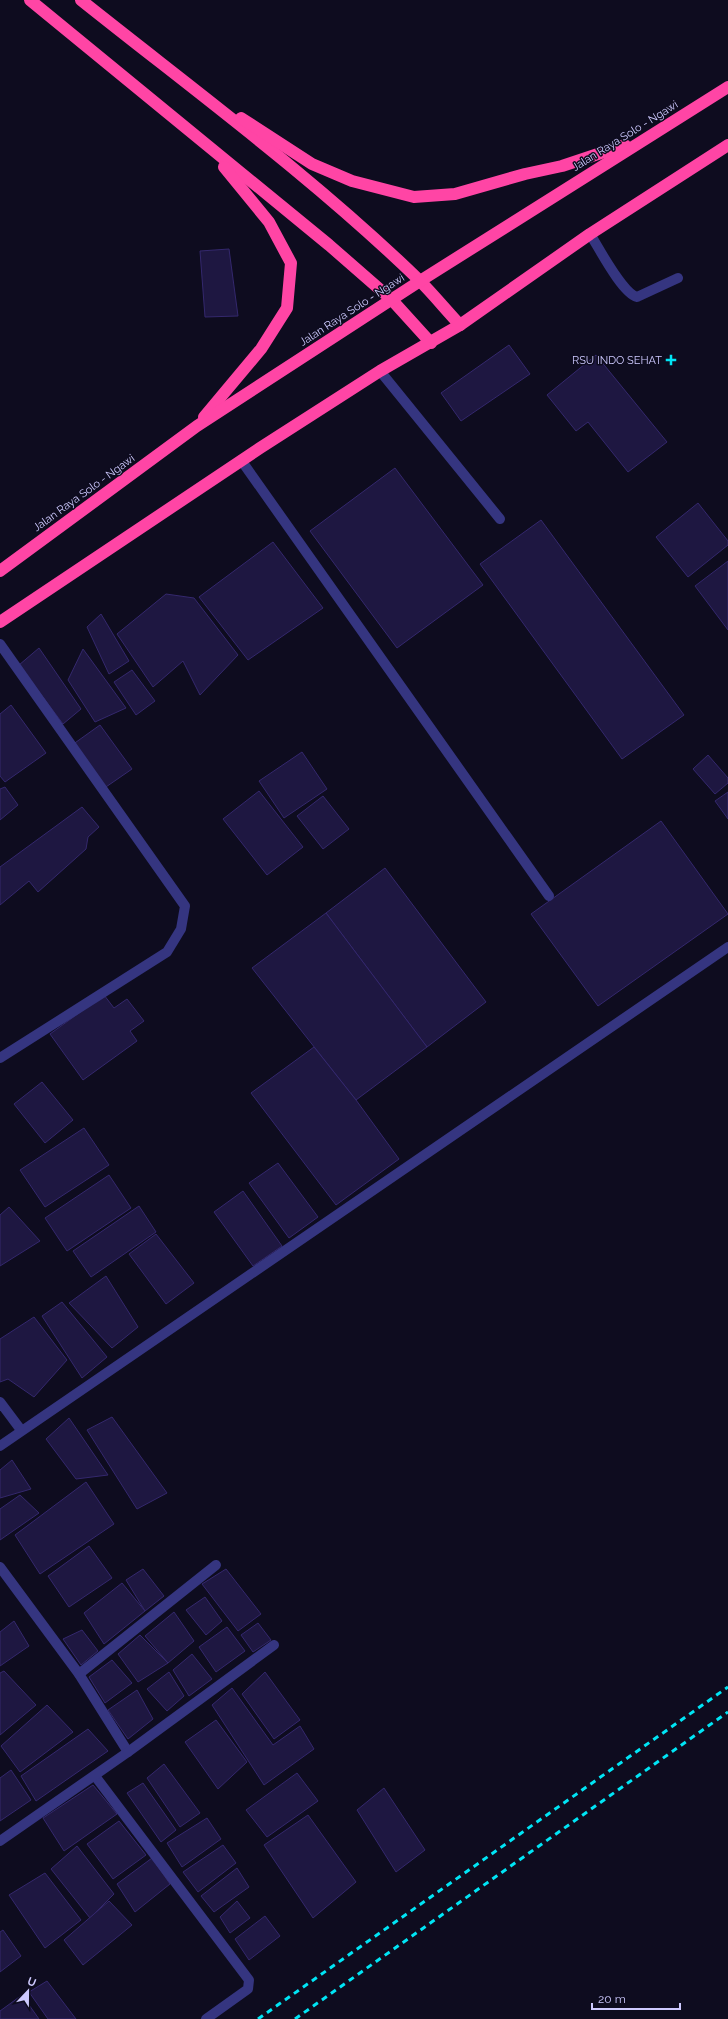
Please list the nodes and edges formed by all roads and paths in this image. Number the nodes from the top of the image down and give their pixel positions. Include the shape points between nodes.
1 (30, 0) edge
2 (81, 0) edge
3 (728, 87) edge
4 (193, 88) junction
5 (643, 139) junction
6 (728, 145) edge
7 (207, 147) junction
8 (590, 234) junction
9 (678, 278) dead end
10 (420, 281) junction
11 (392, 300) junction
12 (460, 325) junction
13 (430, 343) junction
14 (380, 371) junction
15 (197, 426) junction
16 (241, 460) junction
17 (500, 519) dead end
18 (0, 571) edge
19 (0, 622) edge
20 (0, 644) edge
21 (549, 896) dead end
22 (728, 947) edge
23 (0, 1058) edge
24 (0, 1402) edge
25 (21, 1430) junction
26 (0, 1446) edge
27 (216, 1565) dead end
28 (0, 1567) edge
29 (274, 1645) dead end
30 (80, 1674) junction
31 (128, 1752) junction
32 (95, 1776) junction
33 (0, 1841) edge
34 (206, 2019) edge

1 - 7 highway
2 - 4 highway
3 - 5 highway, Jalan Raya Solo - Ngawi
4 - 5 highway via 312,164 352,181 414,196 455,194 562,166
4 - 10 highway via 354,219
5 - 10 highway, Jalan Raya Solo - Ngawi
6 - 8 highway
7 - 11 highway
7 - 15 highway via 269,222 291,263 287,308 261,348
8 - 9 street via 619,280 633,296 637,297
8 - 12 highway
10 - 11 highway, Jalan Raya Solo - Ngawi
10 - 12 highway
11 - 13 highway
11 - 15 highway, Jalan Raya Solo - Ngawi
12 - 13 highway
13 - 14 highway
14 - 16 highway
14 - 17 street
15 - 18 highway, Jalan Raya Solo - Ngawi
16 - 19 highway
16 - 21 street
20 - 23 street via 185,906 181,929 166,952
22 - 25 street
24 - 25 street
25 - 26 street
27 - 30 street
28 - 30 street
29 - 31 street
30 - 31 street
31 - 32 street
32 - 33 street
32 - 34 street via 249,1980 248,1989

